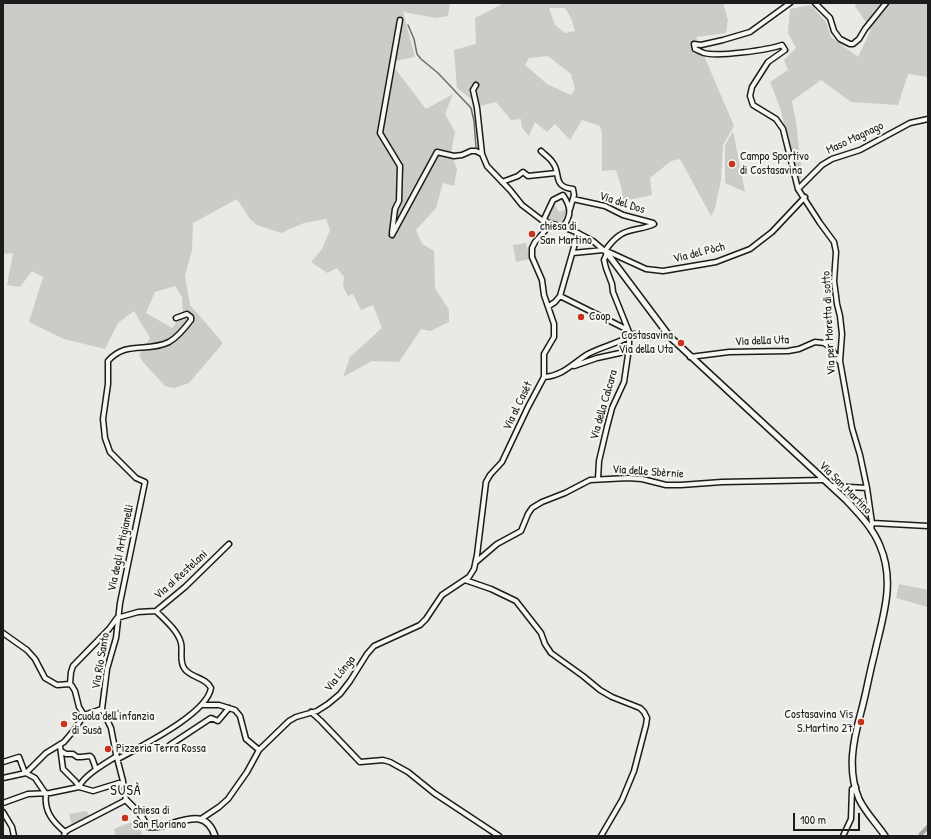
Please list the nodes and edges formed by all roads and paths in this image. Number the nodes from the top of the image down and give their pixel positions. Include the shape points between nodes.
1 (790, 3) edge
2 (815, 3) edge
3 (886, 3) edge
4 (400, 20) dead end
5 (476, 85) dead end
6 (928, 119) edge
7 (541, 151) dead end
8 (482, 154) junction
9 (556, 173) junction
10 (502, 182) junction
11 (798, 189) junction
12 (805, 198) junction
13 (573, 199) junction
14 (570, 209) junction
15 (543, 221) junction
16 (551, 224) junction
17 (563, 227) junction
18 (578, 233) junction
19 (605, 252) junction
20 (573, 254) junction
21 (560, 296) junction
22 (549, 306) junction
23 (176, 318) dead end
24 (629, 334) junction
25 (670, 338) junction
26 (841, 343) junction
27 (629, 348) junction
28 (831, 348) junction
29 (690, 357) junction
30 (840, 361) junction
31 (570, 368) junction
32 (544, 377) junction
33 (598, 479) junction
34 (825, 480) junction
35 (832, 486) junction
36 (867, 488) junction
37 (872, 523) junction
38 (928, 526) edge
39 (871, 530) junction
40 (229, 544) dead end
41 (476, 562) junction
42 (465, 580) junction
43 (156, 611) junction
44 (118, 618) junction
45 (3, 633) edge
46 (70, 684) junction
47 (202, 705) junction
48 (230, 708) junction
49 (102, 709) junction
50 (311, 712) junction
51 (84, 715) junction
52 (60, 746) junction
53 (170, 746) dead end
54 (259, 750) junction
55 (61, 751) junction
56 (118, 758) junction
57 (3, 762) edge
58 (96, 770) junction
59 (26, 773) junction
60 (3, 778) edge
61 (123, 784) junction
62 (79, 787) junction
63 (856, 787) junction
64 (46, 794) junction
65 (126, 800) junction
66 (3, 803) edge
67 (3, 812) edge
68 (201, 819) junction
69 (64, 834) edge
70 (14, 836) edge
71 (215, 836) edge
72 (499, 836) edge
73 (601, 836) edge
74 (843, 836) edge
75 (885, 836) edge

1 - 11 street, Via per Moretta di sotto via 750,32 701,45 694,44 695,49 704,53 719,54 782,45 785,50 768,62 752,87 750,96 753,105 776,119 783,129
2 - 3 street via 830,18 840,39 850,44 859,39
4 - 8 street via 380,133 400,166 399,201 395,209 392,235 437,152 454,156 471,150
5 - 8 street via 473,90
6 - 11 street, Maso Magnago via 910,123 860,150 832,159 822,165
7 - 9 street via 554,164
8 - 10 street, Via San Martino via 487,166
9 - 10 street via 528,176 523,172
9 - 13 street via 562,186 572,189
10 - 15 street, Via San Martino via 522,205
11 - 12 street, Via per Moretta di sotto
12 - 19 street, Via del Pòch via 772,232 750,249 716,262 664,271 646,269 611,252
12 - 26 street, Via per Moretta di sotto via 834,242 834,281 840,316
13 - 14 street
13 - 19 street, Via del Dos via 605,206 623,215 654,224 620,234
14 - 15 street via 563,195 553,200
14 - 17 street via 568,221
15 - 16 street, Via San Martino
16 - 17 street, Via San Martino
16 - 22 street, Via al Casét via 532,248 532,257
17 - 18 street, Via San Martino
18 - 19 street, Via San Martino via 593,241
18 - 20 street
19 - 20 street
19 - 24 street, Via della Calcara via 604,260 613,292
19 - 25 street, Via San Martino
20 - 21 street
21 - 22 street
21 - 24 street via 624,328
22 - 32 street, Via al Casét via 554,324 554,338 544,354
23 - 44 street, Via degli Artigianelli via 187,314 191,320 170,341 153,347 122,350 108,361 103,419 105,438 110,452 136,478 145,482
24 - 25 street
24 - 27 street, Via della Calcara
24 - 31 street via 588,354
25 - 29 street, Via San Martino
26 - 28 street
26 - 30 street, Via per Moretta di sotto
27 - 31 street
27 - 33 street, Via della Calcara via 624,382 612,408 607,427
28 - 29 street, Via della Uta via 824,343 815,342 788,351 729,352
28 - 30 street
29 - 34 street, Via San Martino
30 - 36 street, Via per Moretta di sotto via 852,428
31 - 32 street
32 - 41 street, Via al Casét via 502,462 486,482
33 - 34 street, Via delle Sbèrnie via 642,479 666,485
33 - 41 street, Via delle Sbèrnie via 590,480 532,508 522,531 497,544
34 - 35 street, Via San Martino
35 - 36 street
35 - 39 street, Via San Martino
36 - 37 street, Via per Moretta di sotto
37 - 38 street
37 - 39 street, Via per Moretta di sotto
39 - 63 street, Via San Martino via 885,558 887,605 853,745
40 - 43 street, Via ai Restelani
41 - 42 street, Via Lónga via 472,574
42 - 50 street, Via Lónga via 442,595 420,625 374,646 340,694 317,711
42 - 73 street via 516,601 541,633 551,654 600,690 644,712 646,725 634,771
43 - 44 street, Via ai Restelani via 138,612
43 - 47 street via 178,637 183,667 210,685 210,692
44 - 46 street via 73,666
44 - 49 street, Via Rio Santo via 116,638 107,669
45 - 46 street via 27,650 45,678 57,685
46 - 51 street via 75,690
47 - 48 street
47 - 56 street via 184,720
48 - 53 street via 218,721 211,718
48 - 54 street via 240,716 246,739
49 - 51 street
49 - 56 street via 111,728
50 - 54 street, Via Lónga via 289,721
50 - 72 street via 360,762 390,762
51 - 52 street
52 - 55 street
52 - 59 street via 46,753
54 - 68 street, Via Lónga via 228,799
55 - 58 street via 77,757 90,756
55 - 62 street via 64,770
56 - 58 street
56 - 61 street
57 - 59 street via 19,757
58 - 62 street via 81,782
59 - 60 street
59 - 64 street via 35,778
61 - 62 street via 93,791
61 - 65 street
62 - 64 street
63 - 74 street via 852,789 851,819
63 - 75 street, Via San Martino via 859,799
64 - 66 street via 28,794
64 - 69 street via 49,814
65 - 68 street via 150,827 188,819
65 - 69 street
67 - 70 street
68 - 71 street via 212,828

